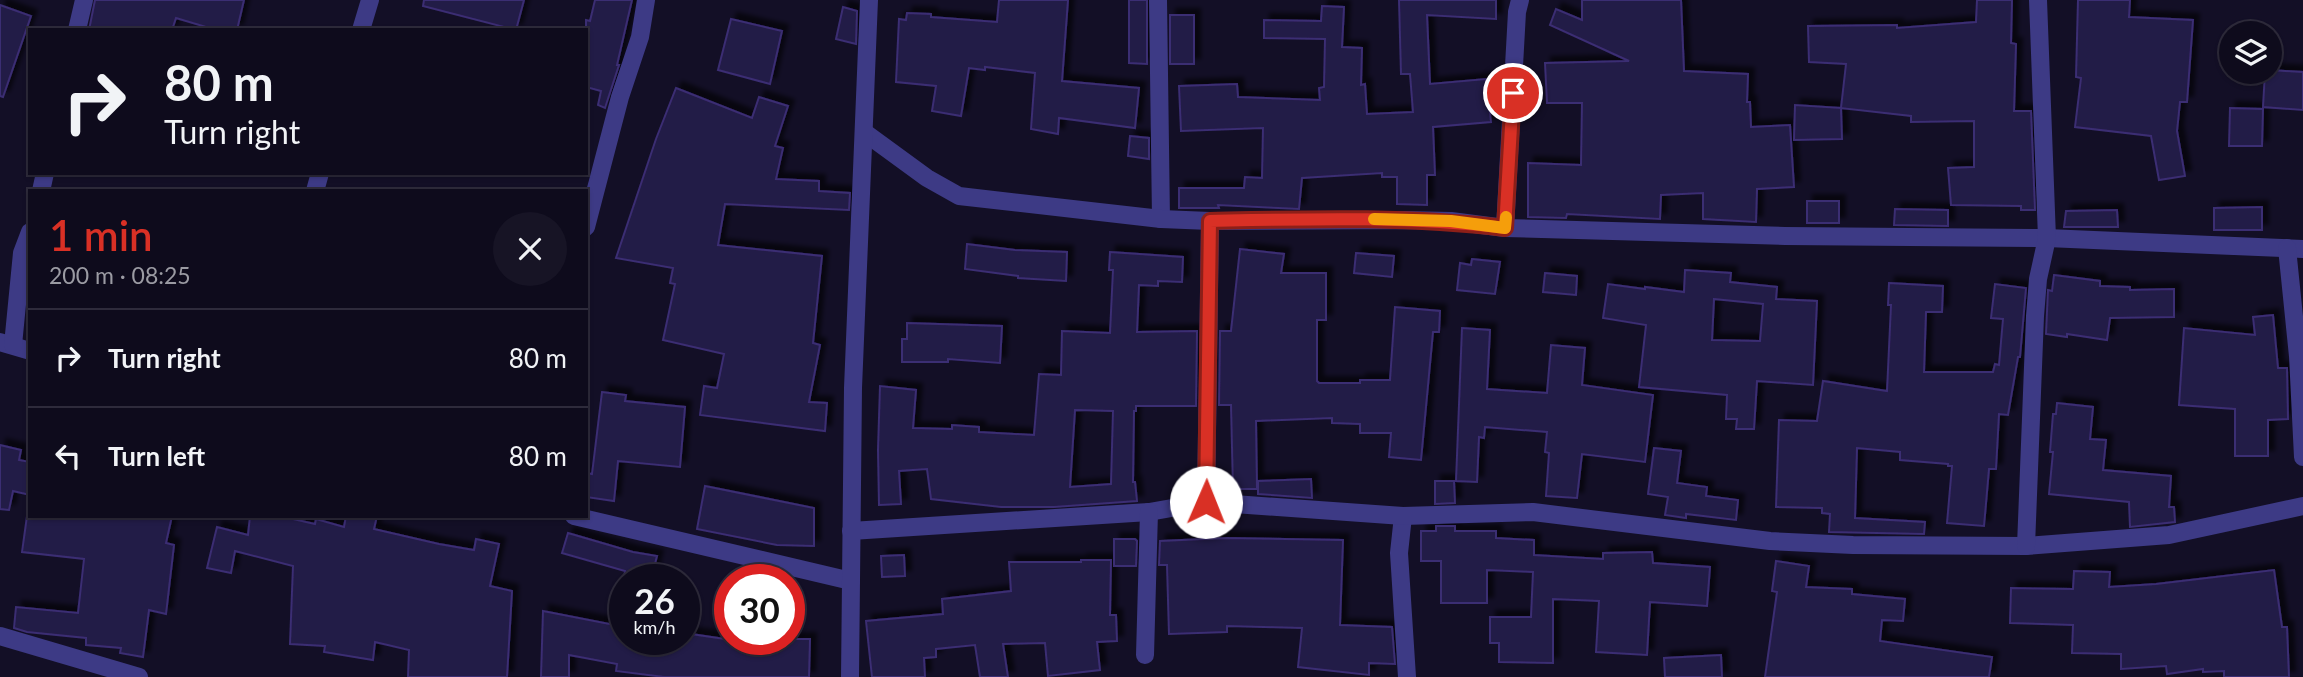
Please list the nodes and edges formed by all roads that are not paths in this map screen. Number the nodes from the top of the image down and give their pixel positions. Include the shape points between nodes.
1 (84, 0) edge
2 (370, 0) edge
3 (646, 0) edge
4 (869, 0) edge
5 (1158, 0) edge
6 (1520, 0) edge
7 (2038, 0) edge
8 (77, 28) edge
9 (362, 28) edge
10 (864, 132) junction
11 (588, 219) edge
12 (1161, 219) junction
13 (1210, 221) junction
14 (1505, 228) junction
15 (28, 237) edge
16 (2048, 238) junction
17 (2295, 249) edge
18 (14, 346) edge
19 (2303, 457) edge
20 (1206, 502) junction
21 (2303, 506) edge
22 (1149, 512) junction
23 (1403, 516) junction
24 (583, 518) edge
25 (851, 531) junction
26 (2026, 546) junction
27 (851, 581) junction
28 (0, 636) edge
29 (1144, 655) dead end
30 (136, 677) edge
31 (850, 677) edge
32 (1407, 677) edge

1 - 8 street
2 - 9 street
3 - 11 street via 640,37
4 - 10 street
5 - 12 street
6 - 14 street
7 - 16 street
10 - 12 street via 959,196
10 - 25 street
12 - 13 street
13 - 14 street via 1451,221
13 - 20 street
14 - 16 street
15 - 18 street via 22,253
16 - 17 street
16 - 26 street via 2035,316
17 - 19 street
20 - 22 street
20 - 23 street
21 - 26 street via 2169,535
22 - 25 street
22 - 29 street
23 - 26 street via 1532,512 1770,541
23 - 32 street via 1399,554
24 - 27 street
25 - 27 street
27 - 31 street
28 - 30 street

